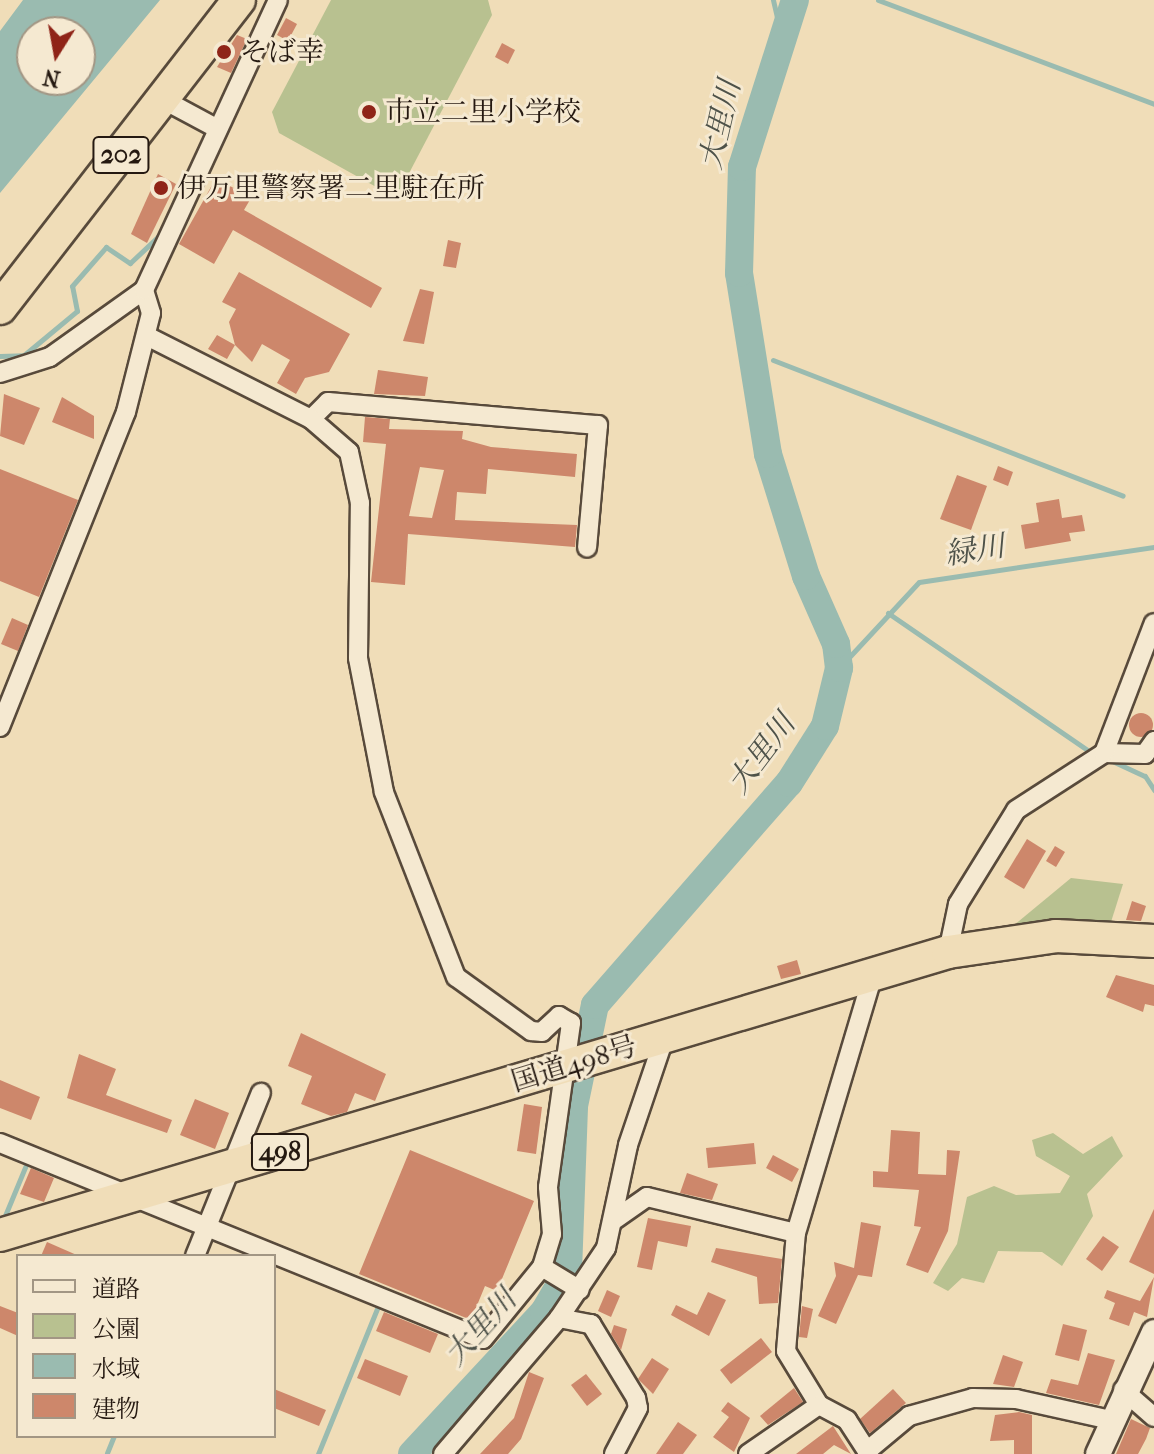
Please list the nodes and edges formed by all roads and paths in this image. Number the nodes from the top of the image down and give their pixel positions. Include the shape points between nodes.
1 (239, 0) edge
2 (278, 0) edge
3 (164, 100) junction
4 (218, 129) junction
5 (144, 290) junction
6 (0, 308) edge
7 (147, 336) junction
8 (0, 373) edge
9 (311, 419) junction
10 (587, 548) dead end
11 (1154, 623) edge
12 (0, 727) edge
13 (1154, 741) edge
14 (1101, 758) junction
15 (1154, 941) edge
16 (948, 952) junction
17 (873, 974) junction
18 (665, 1036) junction
19 (560, 1068) junction
20 (261, 1093) dead end
21 (0, 1143) edge
22 (231, 1166) junction
23 (128, 1196) junction
24 (614, 1220) junction
25 (206, 1228) junction
26 (796, 1233) junction
27 (0, 1235) edge
28 (196, 1254) edge
29 (271, 1254) edge
30 (276, 1256) edge
31 (542, 1267) junction
32 (580, 1290) junction
33 (559, 1318) junction
34 (1154, 1332) edge
35 (1123, 1390) junction
36 (819, 1405) junction
37 (1154, 1417) edge
38 (1111, 1420) junction
39 (450, 1452) edge
40 (868, 1452) edge
41 (614, 1454) edge
42 (748, 1454) edge
43 (1098, 1454) edge

1 - 3 highway, 202
2 - 4 street
3 - 4 street
3 - 6 highway, 202
4 - 5 street
5 - 7 street via 151,313
5 - 8 street via 50,357
7 - 9 street
7 - 12 street via 126,412
9 - 10 street via 328,402 598,425
9 - 19 street via 349,452 357,473 358,658 384,792 456,977 531,1031 570,1018
11 - 14 street
13 - 14 street via 1145,754
14 - 16 street via 1016,810 958,904
15 - 16 highway, 国道498号 / 498 via 1056,936
16 - 17 highway, 国道498号 / 498
17 - 18 highway, 国道498号 / 498
17 - 26 street
18 - 19 highway, 国道498号 / 498
18 - 24 street via 628,1145
19 - 22 highway, 国道498号 / 498
19 - 31 street via 548,1187 552,1234
20 - 22 street
21 - 23 street
22 - 23 highway, 国道498号 / 498
22 - 25 street
23 - 25 street
23 - 27 highway, 国道498号 / 498
24 - 26 street via 647,1197
24 - 32 street
25 - 28 street
25 - 29 street
26 - 36 street via 786,1351
30 - 31 street via 483,1339
31 - 32 street
32 - 33 street
33 - 39 street
33 - 41 street via 591,1324 636,1398 638,1408
34 - 35 street
35 - 37 street
35 - 38 street
36 - 40 street via 847,1420
36 - 42 street
38 - 40 street via 1016,1399 973,1398 909,1416
38 - 43 street

